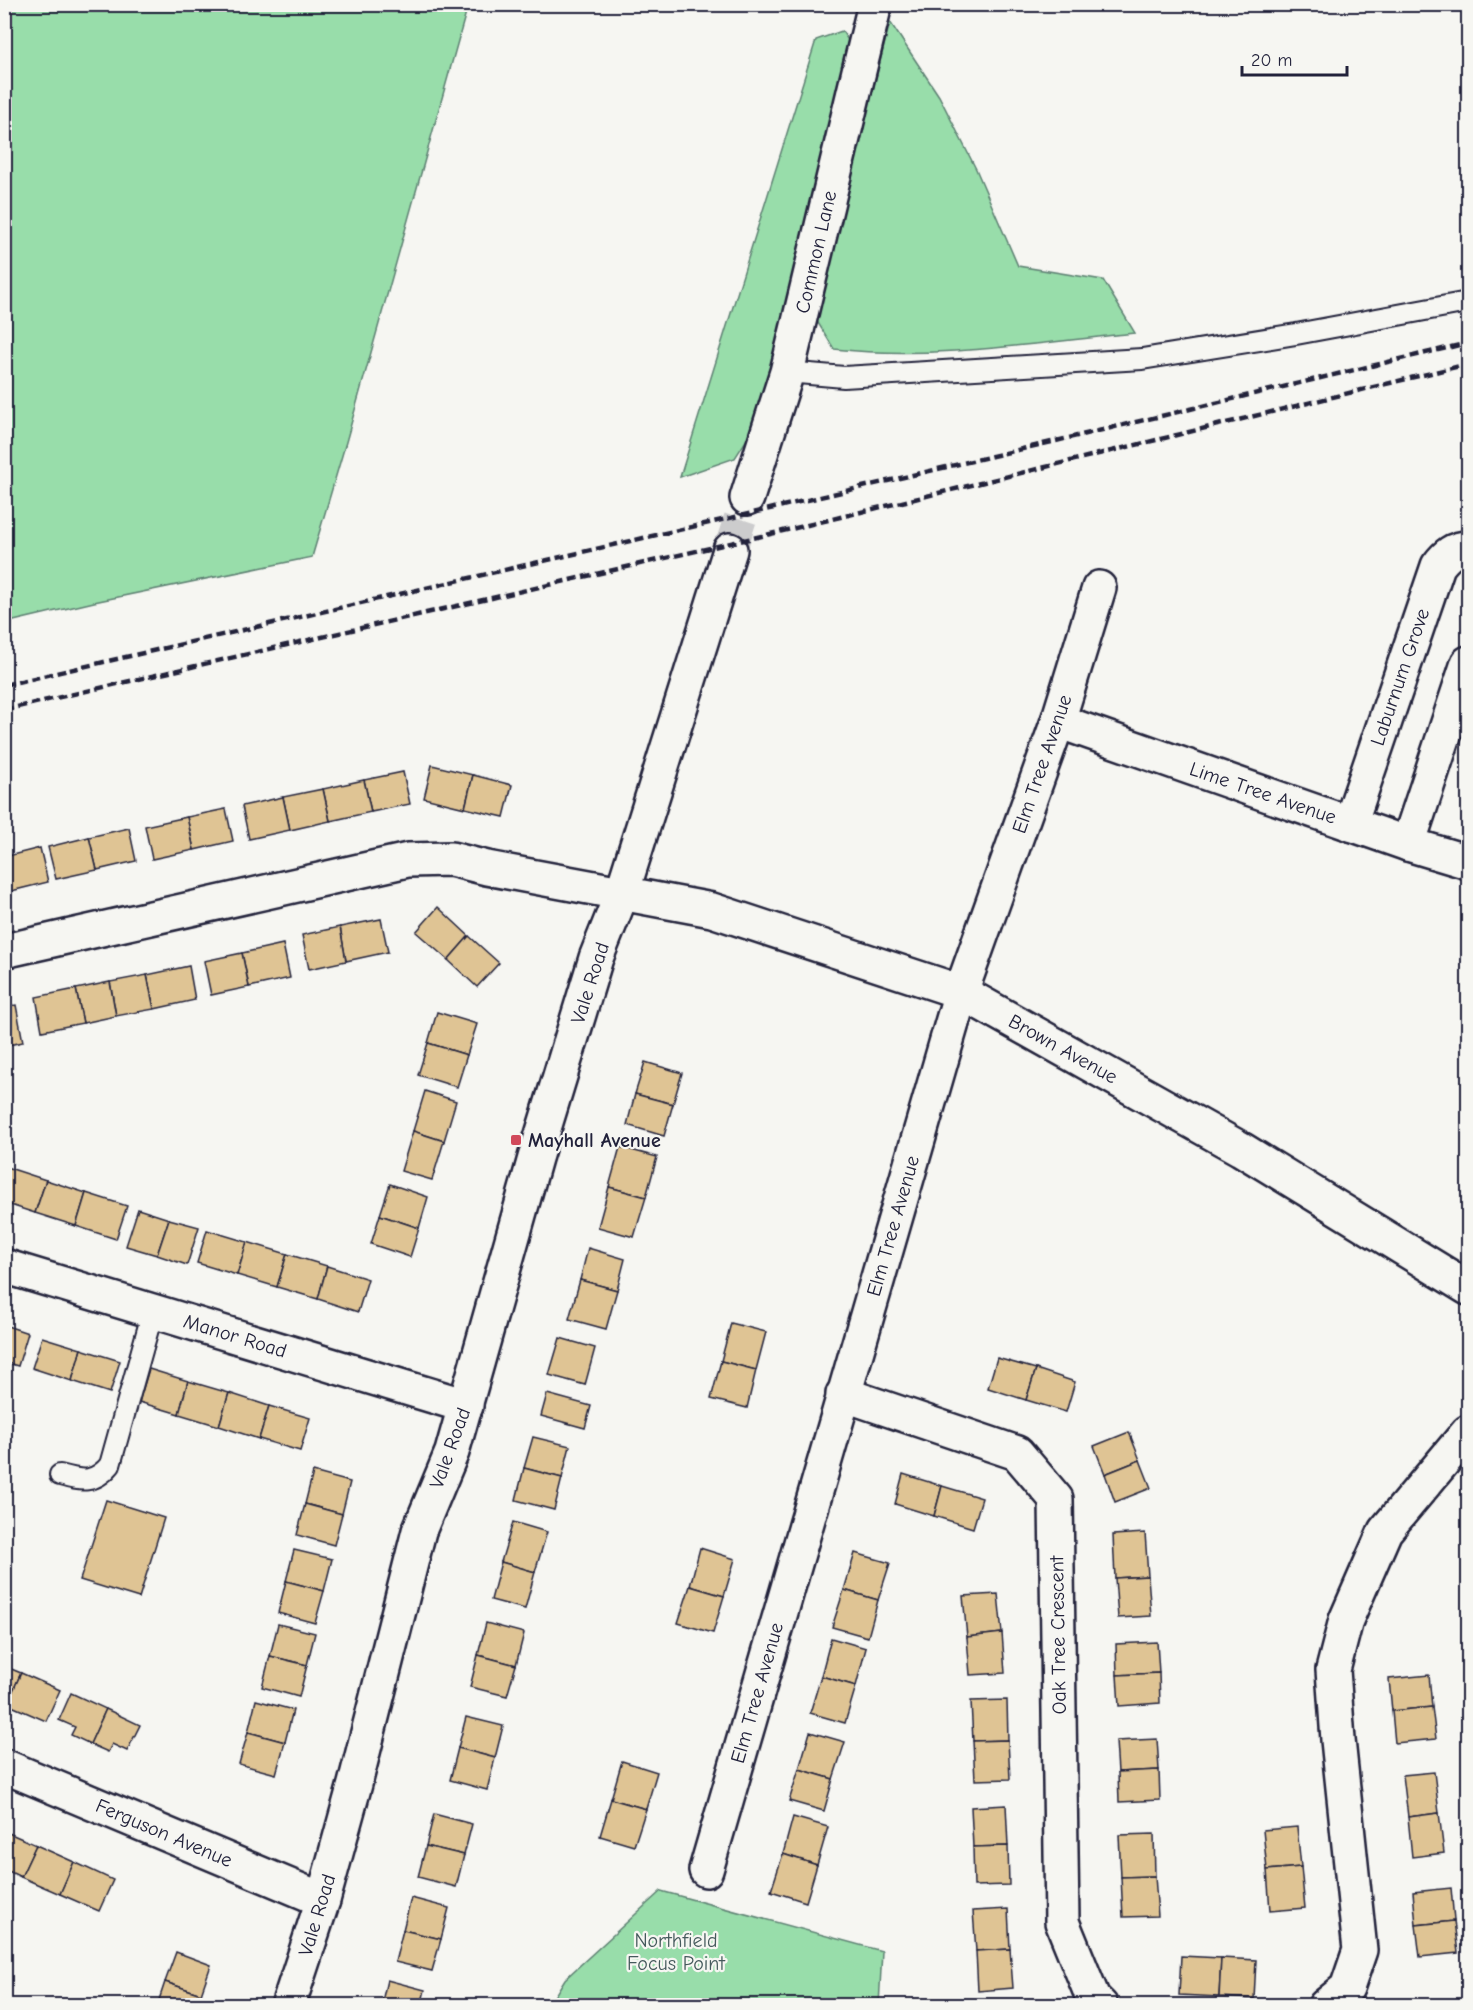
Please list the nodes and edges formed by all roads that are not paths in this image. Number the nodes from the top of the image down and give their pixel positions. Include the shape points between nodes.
1 (876, 4) edge
2 (1468, 302) edge
3 (787, 372) junction
4 (747, 498) tunnel mouth
5 (1468, 548) edge
6 (730, 550) tunnel mouth
7 (1099, 588) dead end
8 (1468, 663) edge
9 (1058, 721) junction
10 (1350, 824) junction
11 (1408, 844) junction
12 (1468, 862) edge
13 (622, 893) junction
14 (4, 951) edge
15 (961, 992) junction
16 (4, 1266) edge
17 (1468, 1288) edge
18 (153, 1311) junction
19 (843, 1394) junction
20 (466, 1406) junction
21 (1468, 1432) edge
22 (60, 1475) dead end
23 (4, 1766) edge
24 (706, 1870) dead end
25 (323, 1900) junction
26 (288, 2006) edge
27 (1101, 2006) edge
28 (1325, 2006) edge

1 - 3 street, Common Lane
2 - 3 lane via 1142,358 844,377
3 - 4 street, Common Lane
5 - 10 street, Laburnum Grove via 1452,551 1438,566
6 - 13 street, Vale Road
7 - 9 street, Elm Tree Avenue
8 - 11 street
9 - 10 street, Lime Tree Avenue
9 - 15 street, Elm Tree Avenue
10 - 11 street, Lime Tree Avenue
11 - 12 street, Lime Tree Avenue
13 - 14 street via 451,859 408,860
13 - 15 street, Brown Avenue via 712,910
13 - 20 street, Vale Road via 593,969
15 - 17 street, Brown Avenue via 1241,1149
15 - 19 street, Elm Tree Avenue
16 - 18 street, Manor Road
18 - 20 street, Manor Road
18 - 22 lane via 110,1465 91,1479
19 - 24 street, Elm Tree Avenue
19 - 27 street, Oak Tree Crescent via 1017,1452 1056,1499 1062,1922 1093,1998
20 - 25 street, Vale Road via 452,1452 419,1531
21 - 28 street via 1385,1531 1346,1620 1333,1670 1360,1950 1347,1988
23 - 25 street, Ferguson Avenue
25 - 26 street, Vale Road

